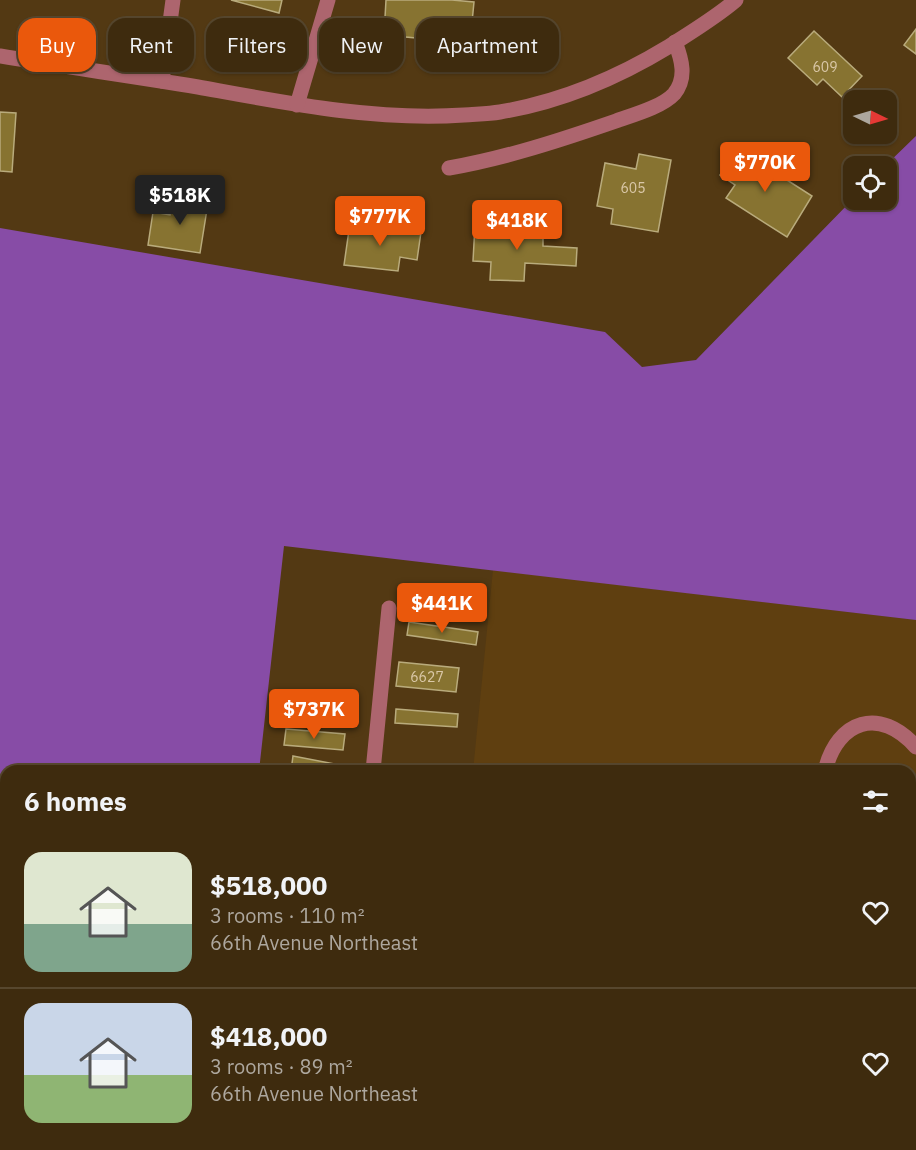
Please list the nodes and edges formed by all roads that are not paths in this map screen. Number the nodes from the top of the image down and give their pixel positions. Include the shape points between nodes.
1 (173, 0) edge
2 (328, 0) edge
3 (736, 0) edge
4 (675, 42) junction
5 (0, 57) edge
6 (162, 81) junction
7 (297, 105) junction
8 (449, 168) dead end
9 (389, 608) dead end
10 (916, 747) edge
11 (374, 765) edge
12 (826, 765) edge

1 - 6 street
2 - 7 street
3 - 4 street
4 - 7 street via 635,67 588,88 498,113 393,117
4 - 8 street via 682,60 680,84 672,96 650,109 561,140
5 - 6 street
6 - 7 street
9 - 11 street
10 - 12 street via 888,725 858,724 839,737

